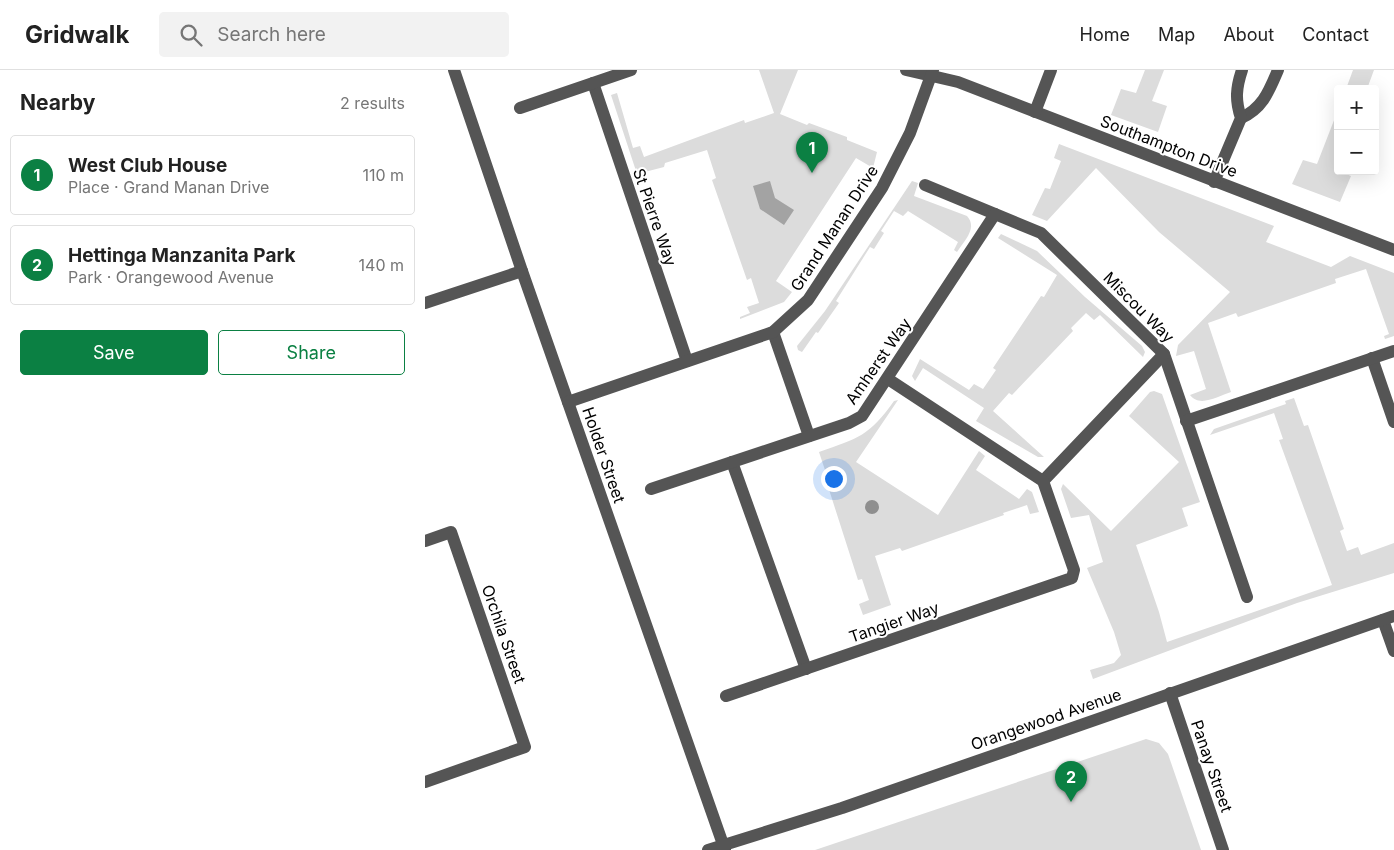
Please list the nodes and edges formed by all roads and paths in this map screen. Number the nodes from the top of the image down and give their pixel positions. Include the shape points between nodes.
1 (454, 70) edge
2 (631, 70) edge
3 (906, 70) edge
4 (1051, 70) edge
5 (1242, 70) edge
6 (1277, 70) edge
7 (932, 73) edge
8 (593, 83) junction
9 (520, 108) dead end
10 (1035, 112) junction
11 (1241, 118) junction
12 (1214, 182) junction
13 (925, 185) dead end
14 (995, 214) junction
15 (1394, 250) edge
16 (522, 271) junction
17 (425, 303) edge
18 (773, 332) junction
19 (1394, 351) edge
20 (1164, 354) junction
21 (1372, 358) junction
22 (687, 361) junction
23 (888, 379) junction
24 (568, 402) junction
25 (1186, 421) junction
26 (1394, 422) edge
27 (809, 436) junction
28 (732, 462) junction
29 (1043, 481) junction
30 (651, 489) dead end
31 (425, 541) edge
32 (1247, 597) dead end
33 (1389, 618) edge
34 (1394, 651) edge
35 (805, 669) junction
36 (1170, 693) junction
37 (726, 696) dead end
38 (425, 782) edge
39 (725, 848) edge
40 (708, 850) edge
41 (1223, 850) edge

1 - 16 street, Holder Street
2 - 8 street
3 - 7 street, Southampton Drive
4 - 10 street
5 - 11 street via 1236,86
6 - 11 street via 1268,96 1254,112
7 - 10 street, Southampton Drive
7 - 18 street, Grand Manan Drive via 910,132 882,188 808,300
8 - 9 street
8 - 22 street, St Pierre Way
10 - 12 street, Southampton Drive
11 - 12 street
12 - 15 street, Southampton Drive
13 - 14 street, Miscou Way
14 - 20 street, Miscou Way via 1041,233
14 - 23 street, Amherst Way
16 - 17 street
16 - 24 street, Holder Street
18 - 22 street, Grand Manan Drive
18 - 27 street
19 - 21 street
20 - 25 street, Miscou Way
20 - 29 street
21 - 25 street
21 - 26 street
22 - 24 street, Grand Manan Drive
23 - 27 street, Amherst Way via 862,416
23 - 29 street
24 - 39 street, Holder Street
25 - 32 street, Miscou Way
27 - 28 street, Amherst Way
28 - 30 street, Amherst Way
28 - 35 street
29 - 35 street, Tangier Way via 1074,570 1071,578
31 - 38 street, Orchila Street via 451,532 525,747
33 - 34 street
33 - 36 street, Orangewood Avenue
35 - 37 street, Tangier Way
36 - 39 street, Orangewood Avenue
36 - 41 street, Panay Street
39 - 40 street, Orangewood Avenue

